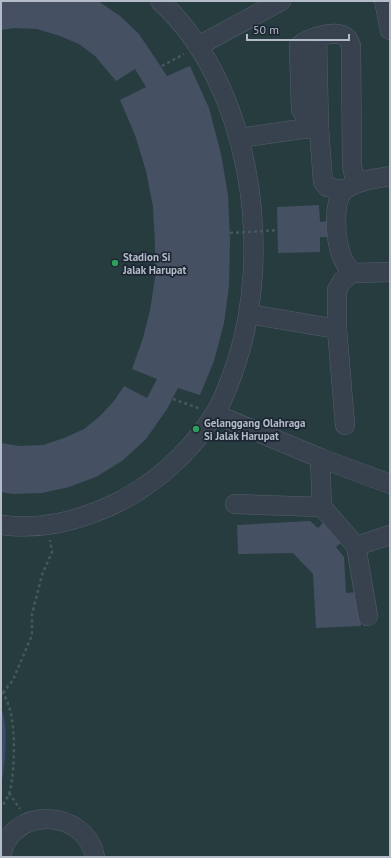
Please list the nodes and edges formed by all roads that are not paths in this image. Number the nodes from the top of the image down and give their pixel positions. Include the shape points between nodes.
1 (160, 1) edge
2 (281, 1) edge
3 (384, 1) edge
4 (390, 30) edge
5 (198, 46) junction
6 (319, 129) junction
7 (240, 138) junction
8 (390, 176) edge
9 (350, 187) junction
10 (390, 272) edge
11 (352, 273) junction
12 (249, 314) junction
13 (337, 329) junction
14 (215, 414) junction
15 (345, 425) dead end
16 (320, 458) junction
17 (390, 484) edge
18 (235, 504) dead end
19 (322, 507) junction
20 (1, 525) edge
21 (390, 535) edge
22 (356, 546) junction
23 (368, 616) dead end
24 (1, 857) edge
25 (95, 857) edge

1 - 5 lane via 179,18
2 - 5 lane
3 - 4 lane
5 - 7 lane via 214,72
6 - 7 lane
6 - 9 lane via 323,182 335,189
6 - 9 lane via 301,108 299,46 303,42 317,38 344,35 351,46
7 - 12 lane via 252,229 253,260
8 - 9 lane
9 - 11 lane via 337,204 337,230 342,257
10 - 11 lane
11 - 13 lane via 342,281 337,290
12 - 13 lane
12 - 14 lane via 232,376
13 - 15 lane
14 - 16 lane
14 - 20 lane via 190,448 128,498 74,520 49,526 24,528
16 - 17 lane
16 - 19 lane
18 - 19 lane
19 - 22 lane
21 - 22 lane
22 - 23 lane
24 - 25 lane via 7,841 16,830 28,822 44,818 60,819 74,825 86,836 94,849

